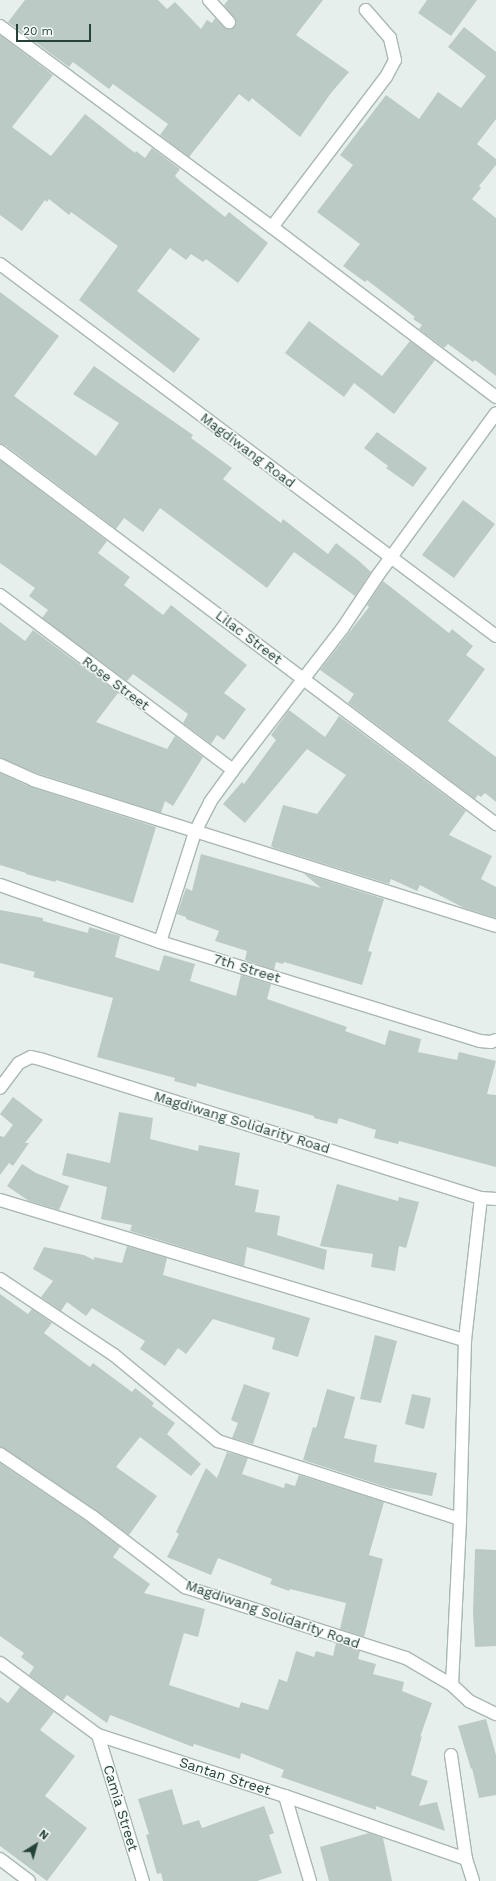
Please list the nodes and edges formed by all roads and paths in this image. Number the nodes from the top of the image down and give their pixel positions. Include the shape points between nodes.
1 (209, 0) edge
2 (366, 10) dead end
3 (229, 22) dead end
4 (0, 26) edge
5 (272, 227) junction
6 (0, 264) edge
7 (496, 398) edge
8 (496, 413) edge
9 (0, 451) edge
10 (392, 556) junction
11 (0, 595) edge
12 (496, 636) edge
13 (304, 678) junction
14 (0, 765) edge
15 (233, 770) junction
16 (496, 824) edge
17 (195, 832) junction
18 (0, 885) edge
19 (496, 926) edge
20 (160, 942) junction
21 (496, 1040) edge
22 (0, 1088) edge
23 (481, 1198) junction
24 (496, 1199) edge
25 (0, 1200) edge
26 (0, 1279) edge
27 (465, 1340) junction
28 (0, 1454) edge
29 (460, 1519) junction
30 (0, 1663) edge
31 (452, 1685) junction
32 (496, 1714) edge
33 (98, 1735) junction
34 (451, 1755) dead end
35 (284, 1796) junction
36 (0, 1859) edge
37 (466, 1859) junction
38 (29, 1881) edge
39 (143, 1881) edge
40 (310, 1881) edge
41 (473, 1881) edge

1 - 3 street
2 - 5 street via 390,38 395,60 386,77
4 - 5 street
5 - 7 street
6 - 10 street, Magdiwang Road
8 - 10 street
9 - 13 street, Lilac Street
10 - 12 street, Magdiwang Road
10 - 13 street via 342,629
11 - 15 street, Rose Street
13 - 15 street
13 - 16 street, Lilac Street
14 - 17 street via 33,780
15 - 17 street via 210,802
17 - 19 street
17 - 20 street
18 - 20 street, 7th Street
20 - 21 street, 7th Street via 480,1041
22 - 23 street, Magdiwang Solidarity Road via 19,1063 31,1057 40,1059
23 - 24 street, Magdiwang Solidarity Road
23 - 27 street
25 - 27 street
26 - 29 street via 114,1355 218,1441
27 - 29 street
28 - 31 street, Magdiwang Solidarity Road via 93,1517 185,1587 406,1658
29 - 31 street
30 - 33 street, Santan Street
31 - 32 street, Magdiwang Solidarity Road via 470,1701
33 - 35 street, Santan Street
33 - 39 street, Camia Street
34 - 37 street
35 - 37 street, Santan Street
35 - 40 street
36 - 38 street
37 - 41 street

